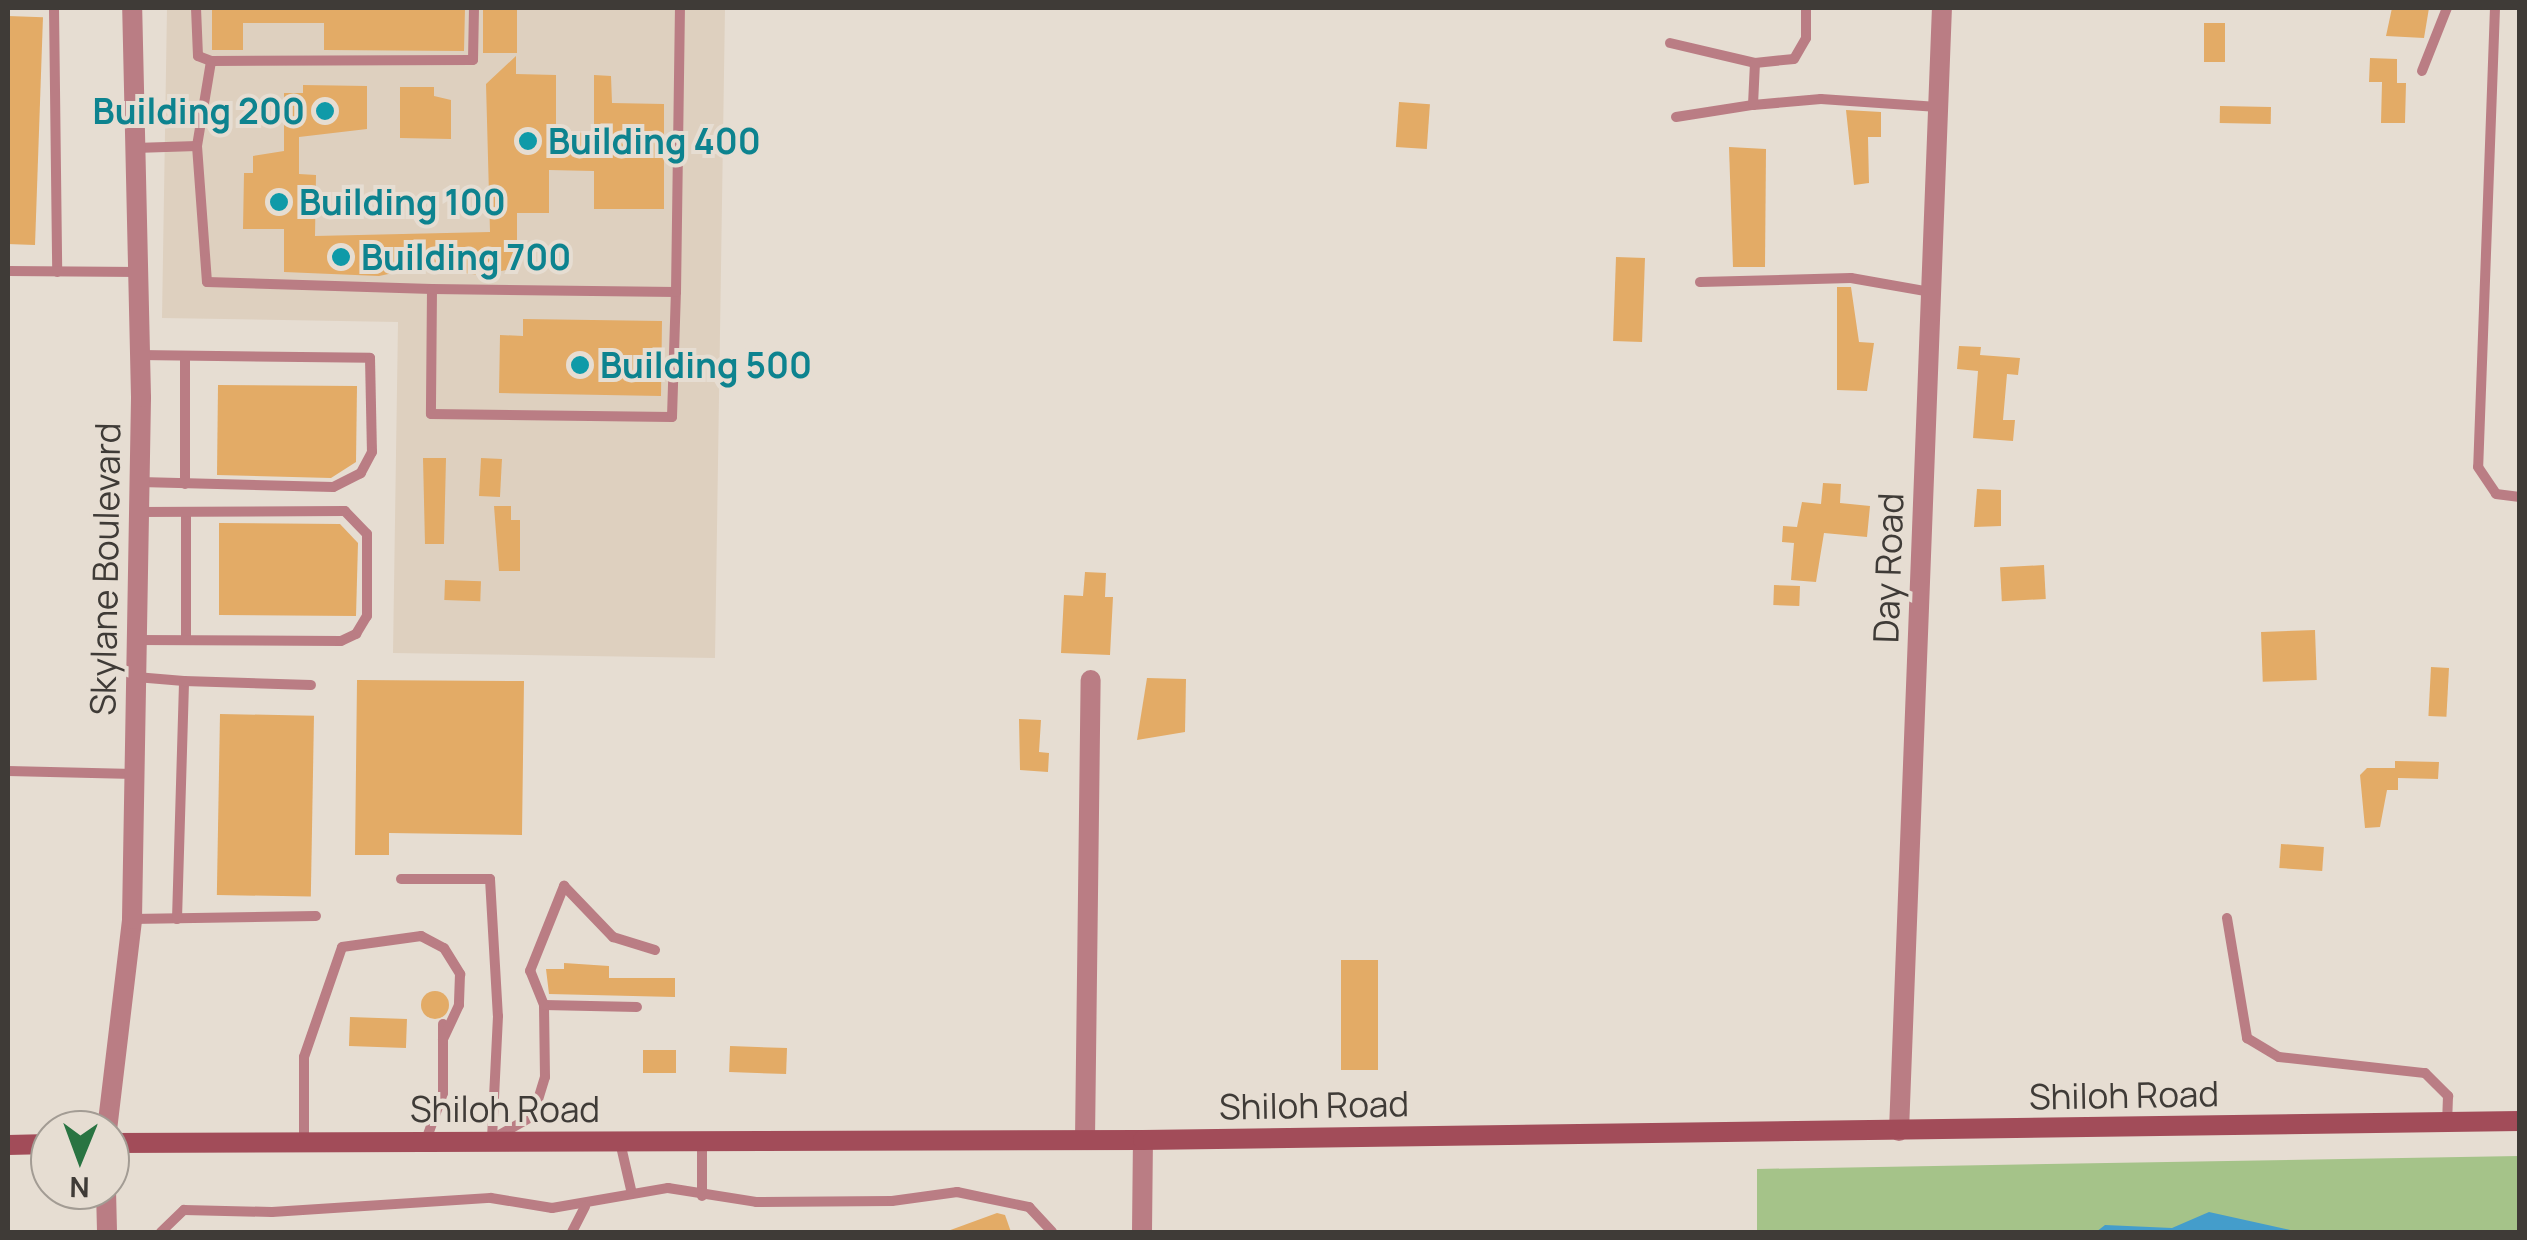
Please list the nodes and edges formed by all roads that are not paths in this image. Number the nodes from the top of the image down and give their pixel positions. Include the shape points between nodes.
1 (54, 8) edge
2 (132, 8) edge
3 (196, 8) edge
4 (474, 8) edge
5 (680, 8) edge
6 (1806, 8) edge
7 (1942, 8) edge
8 (2447, 8) edge
9 (2495, 8) edge
10 (1670, 43) dead end
11 (211, 61) junction
12 (1755, 63) junction
13 (2422, 71) dead end
14 (1753, 105) junction
15 (1938, 107) junction
16 (1676, 118) dead end
17 (197, 146) junction
18 (134, 148) junction
19 (8, 271) edge
20 (57, 272) junction
21 (140, 272) junction
22 (1700, 282) dead end
23 (432, 289) junction
24 (676, 292) junction
25 (1931, 292) junction
26 (137, 355) junction
27 (185, 356) junction
28 (140, 482) junction
29 (184, 484) junction
30 (312, 487) junction
31 (2520, 497) edge
32 (309, 510) junction
33 (139, 512) junction
34 (186, 512) junction
35 (137, 640) junction
36 (186, 640) junction
37 (136, 677) junction
38 (1091, 680) dead end
39 (184, 681) junction
40 (311, 685) dead end
41 (8, 770) edge
42 (134, 774) junction
43 (401, 879) dead end
44 (316, 916) dead end
45 (2227, 918) dead end
46 (132, 919) junction
47 (177, 919) junction
48 (655, 950) dead end
49 (544, 1004) junction
50 (636, 1008) dead end
51 (443, 1024) dead end
52 (443, 1039) junction
53 (109, 1110) edge
54 (2447, 1121) junction
55 (2520, 1121) edge
56 (1899, 1131) junction
57 (426, 1140) junction
58 (492, 1140) junction
59 (702, 1140) junction
60 (1086, 1140) junction
61 (1143, 1140) junction
62 (304, 1142) junction
63 (620, 1142) junction
64 (130, 1143) edge
65 (632, 1194) junction
66 (702, 1196) junction
67 (584, 1206) junction
68 (161, 1232) edge
69 (572, 1232) edge
70 (1052, 1232) edge
71 (1142, 1232) edge

1 - 20 lane
2 - 18 street, Skylane Boulevard
3 - 11 lane via 198,56
4 - 11 lane via 473,60
5 - 24 lane
6 - 12 lane via 1806,38 1794,59
7 - 15 street, Day Road
8 - 13 lane
9 - 31 lane via 2478,467 2496,494
10 - 12 lane
11 - 17 lane
12 - 14 lane
14 - 15 lane via 1821,99
14 - 16 lane
15 - 25 street, Day Road
17 - 18 lane
17 - 23 lane via 207,282
18 - 21 street, Skylane Boulevard
19 - 20 lane
20 - 21 lane
21 - 26 street, Skylane Boulevard
22 - 25 lane via 1850,278
23 - 24 lane
23 - 24 lane via 431,414 672,416
25 - 56 street, Day Road
26 - 27 lane
26 - 28 street, Skylane Boulevard
27 - 29 lane
27 - 30 lane via 370,358 372,452 361,473 333,488
28 - 29 lane
28 - 33 street, Skylane Boulevard
29 - 30 lane
30 - 32 lane
32 - 34 lane
32 - 36 lane via 345,511 367,534 366,616 356,634 341,641
33 - 34 lane
33 - 35 street, Skylane Boulevard
34 - 36 lane
35 - 36 lane
35 - 37 street, Skylane Boulevard
37 - 39 lane
37 - 42 street, Skylane Boulevard
38 - 60 street
39 - 40 lane
39 - 47 lane
41 - 42 lane
42 - 46 street, Skylane Boulevard
43 - 58 lane via 490,879 498,1016
44 - 47 lane
45 - 54 lane via 2247,1038 2279,1058 2425,1073 2448,1096
46 - 47 lane
46 - 53 street, Skylane Boulevard
48 - 49 lane via 613,936 564,886 530,971
49 - 50 lane
49 - 58 lane via 545,1077 533,1116
51 - 52 lane
52 - 57 lane via 443,1093
52 - 62 lane via 459,1005 460,974 444,948 421,936 342,948 304,1057
54 - 55 main road, Shiloh Road
54 - 56 main road, Shiloh Road
56 - 61 main road, Shiloh Road
57 - 58 main road, Shiloh Road
57 - 62 main road, Shiloh Road
58 - 63 main road, Shiloh Road
59 - 60 main road, Shiloh Road
59 - 63 main road, Shiloh Road
59 - 66 lane
60 - 61 main road, Shiloh Road
61 - 71 street
62 - 64 main road, Shiloh Road
63 - 65 lane
65 - 66 lane via 668,1188
65 - 67 lane
66 - 70 lane via 892,1201 958,1192 1029,1207
67 - 68 lane via 491,1198 272,1212 184,1210
67 - 69 lane

